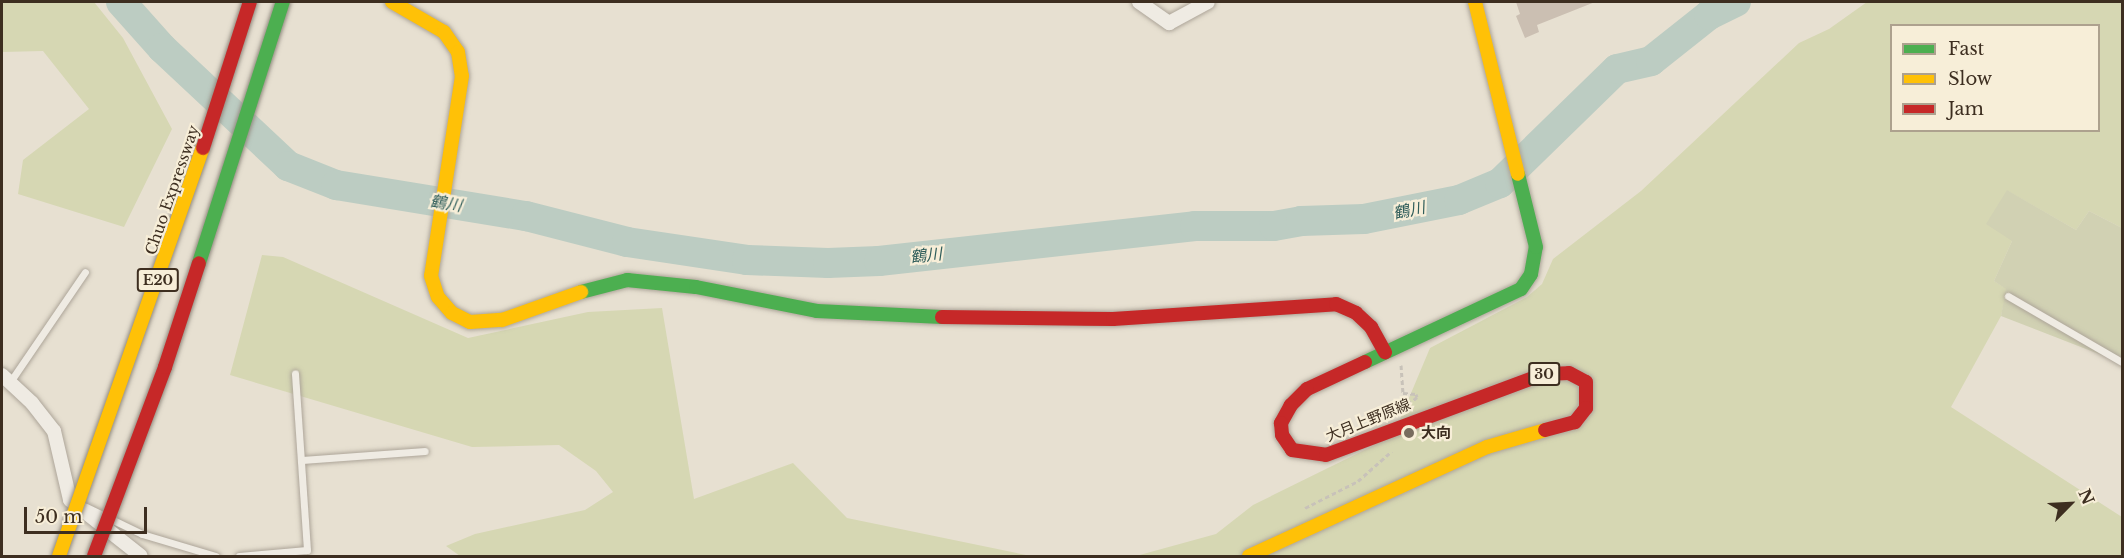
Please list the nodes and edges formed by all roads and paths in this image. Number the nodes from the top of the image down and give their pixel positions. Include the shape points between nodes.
1 (250, 2) edge
2 (282, 2) edge
3 (392, 2) edge
4 (1139, 2) edge
5 (1208, 2) edge
6 (1475, 2) edge
7 (85, 272) dead end
8 (2008, 296) dead end
9 (1400, 345) junction
10 (1385, 352) junction
11 (2122, 362) edge
12 (295, 373) dead end
13 (6, 379) edge
14 (1417, 397) dead end
15 (1400, 444) dead end
16 (425, 451) dead end
17 (302, 460) junction
18 (70, 500) junction
19 (1295, 513) dead end
20 (59, 556) edge
21 (94, 556) edge
22 (141, 556) edge
23 (216, 556) edge
24 (239, 556) edge
25 (1249, 556) edge

1 - 20 main road, Chuo Expressway / E20, bridge via 184,207
2 - 21 main road, E20, bridge via 165,367
3 - 10 main road via 444,32 458,52 462,76 431,276 438,297 452,313 470,322 502,320 604,284 627,280 696,287 817,310 890,316 1113,319 1336,304 1356,313 1371,327
4 - 5 street via 1169,23
6 - 9 main road, 大月上野原線 / 30 via 1496,72 1536,247 1531,274 1521,289
7 - 13 lane
8 - 11 lane
9 - 10 main road, 大月上野原線 / 30
9 - 14 path via 1403,393
10 - 25 main road, 大月上野原線 / 30 via 1307,389 1291,405 1281,423 1282,435 1292,450 1326,455 1544,374 1569,373 1586,382 1586,408 1575,422 1487,447
12 - 17 lane
13 - 18 street via 54,431
15 - 19 path via 1358,481
16 - 17 lane
17 - 24 lane via 308,550
18 - 22 street
18 - 23 lane via 142,534

